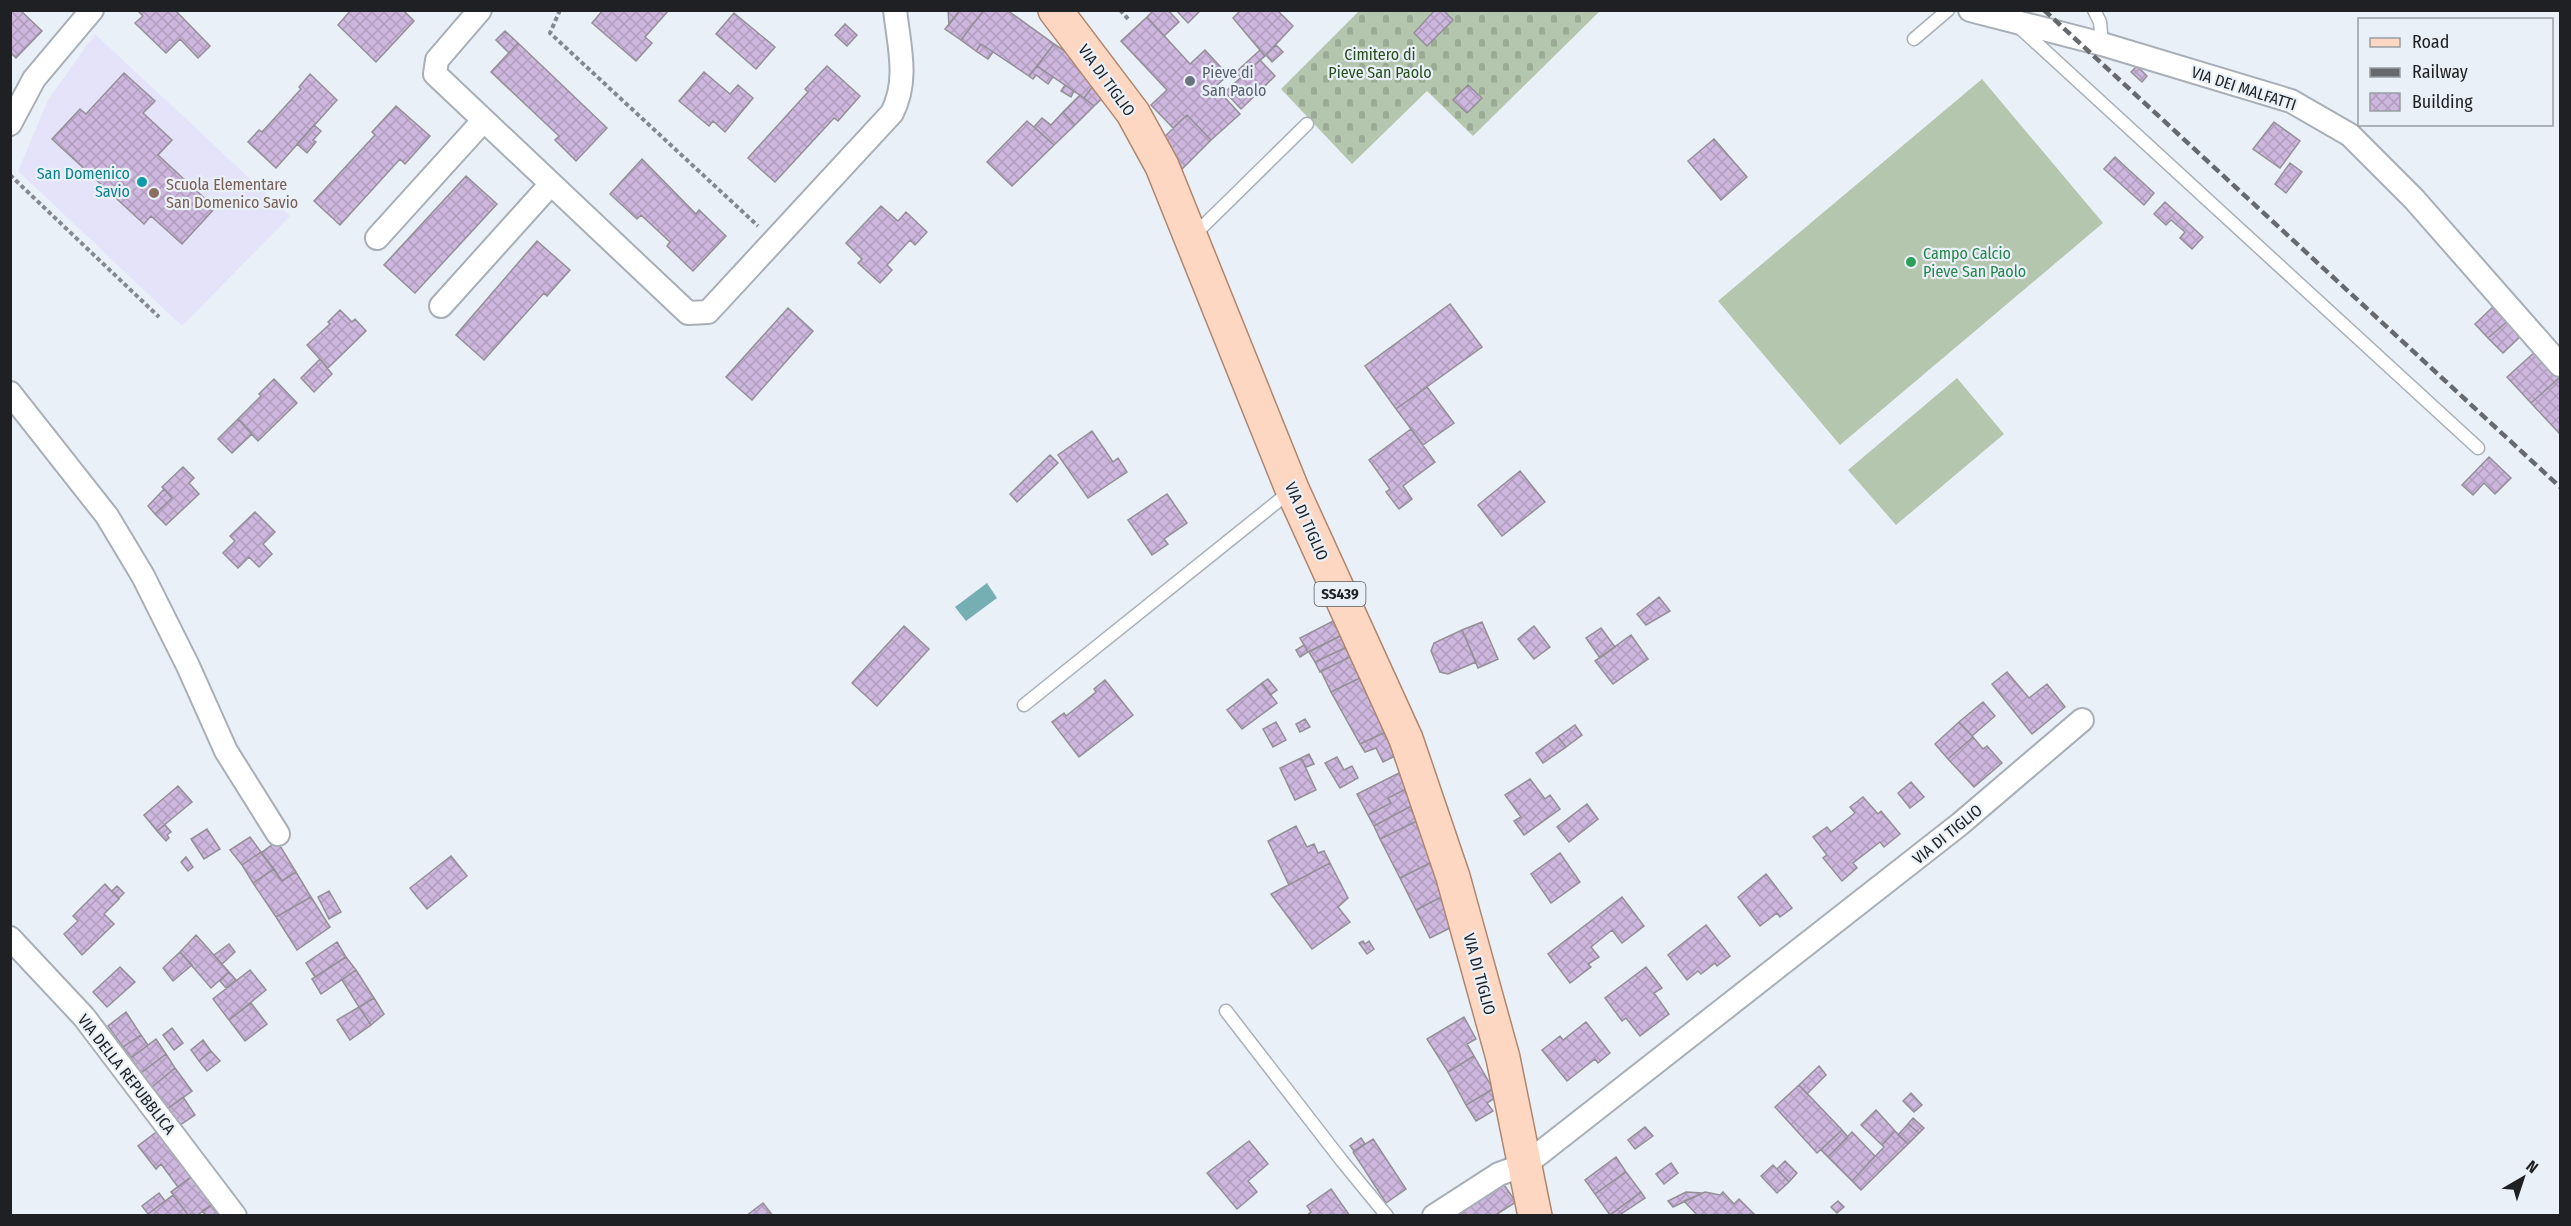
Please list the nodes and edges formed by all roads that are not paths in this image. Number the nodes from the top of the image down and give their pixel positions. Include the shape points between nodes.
1 (92, 10) edge
2 (480, 10) edge
3 (895, 10) edge
4 (1055, 10) edge
5 (1948, 10) edge
6 (1970, 10) edge
7 (2094, 10) edge
8 (2014, 22) junction
9 (1914, 39) dead end
10 (2102, 44) junction
11 (11, 119) edge
12 (483, 121) junction
13 (1307, 124) dead end
14 (550, 185) junction
15 (377, 238) dead end
16 (1191, 238) junction
17 (441, 306) dead end
18 (2560, 365) edge
19 (10, 393) edge
20 (2478, 448) dead end
21 (1292, 489) junction
22 (1024, 705) dead end
23 (2082, 720) dead end
24 (278, 834) dead end
25 (10, 938) edge
26 (1226, 1011) dead end
27 (1526, 1164) junction
28 (235, 1215) edge
29 (1387, 1215) edge
30 (1434, 1215) edge
31 (1535, 1215) edge

1 - 11 street via 34,79
2 - 12 street via 437,60 435,74
3 - 14 street via 903,75 900,98 892,113 708,312 687,313
4 - 16 main road, VIA DI TIGLIO / SS439 via 1133,113 1162,165
5 - 9 lane
6 - 8 street, VIA DEI MALFATTI
7 - 10 lane via 2100,22
8 - 10 street, VIA DEI MALFATTI
8 - 20 lane
10 - 18 street, VIA DEI MALFATTI via 2291,101 2350,135 2414,199
12 - 14 street
12 - 15 street
13 - 16 lane
14 - 17 street
16 - 21 main road, VIA DI TIGLIO / SS439
19 - 24 street via 107,516 143,576 226,751
21 - 22 lane
21 - 27 main road, VIA DI TIGLIO / SS439 via 1409,750 1453,877 1503,1058
23 - 27 street, VIA DI TIGLIO via 1952,831
25 - 28 street, VIA DELLA REPUBBLICA via 84,1017
26 - 29 lane
27 - 30 street via 1499,1174
27 - 31 main road, VIA DI TIGLIO / SS439

